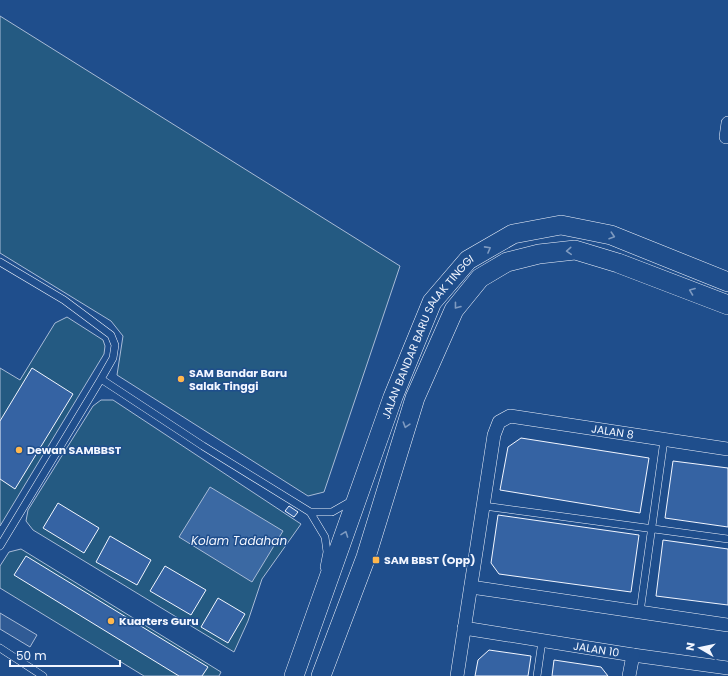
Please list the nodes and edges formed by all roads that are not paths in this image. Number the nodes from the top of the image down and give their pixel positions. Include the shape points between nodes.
1 (728, 123) edge
2 (726, 137) dead end
3 (0, 262) edge
4 (728, 282) edge
5 (728, 305) edge
6 (101, 379) junction
7 (664, 440) junction
8 (728, 449) edge
9 (358, 497) junction
10 (484, 506) junction
11 (310, 512) junction
12 (652, 528) junction
13 (728, 539) edge
14 (0, 546) edge
15 (471, 587) junction
16 (640, 612) junction
17 (728, 624) edge
18 (464, 628) junction
19 (542, 641) junction
20 (304, 647) junction
21 (0, 648) edge
22 (633, 655) junction
23 (723, 670) edge
24 (43, 676) edge
25 (294, 676) edge
26 (321, 676) edge
27 (457, 676) edge
28 (537, 676) edge
29 (629, 676) edge

1 - 2 street
3 - 6 lane via 64,300 111,335 116,345 113,358
9 -> 4 main road, JALAN BANDAR BARU SALAK TINGGI via 393,397 432,302 468,260 513,234 561,226 611,235
5 -> 26 main road, JALAN BANDAR BARU SALAK TINGGI via 618,263 575,250 539,254 507,262 480,278 454,310 415,398 366,557
6 - 11 lane
6 - 14 lane
7 - 8 street, JALAN 8
7 - 10 street, JALAN 8 via 510,416 499,422 494,435
7 - 12 lane
9 - 11 lane via 332,512
20 -> 9 main road, JALAN BANDAR BARU SALAK TINGGI
10 - 12 lane
10 - 15 street
11 - 20 lane via 325,537 327,552
12 - 13 lane
12 - 16 lane
15 - 16 street
15 - 18 street
16 - 17 street
18 - 19 street, JALAN 10
18 - 27 street
19 - 22 street, JALAN 10
19 - 28 lane
20 - 25 main road, JALAN BANDAR BARU SALAK TINGGI
21 - 24 lane
22 - 23 street, JALAN 10
22 - 29 street

